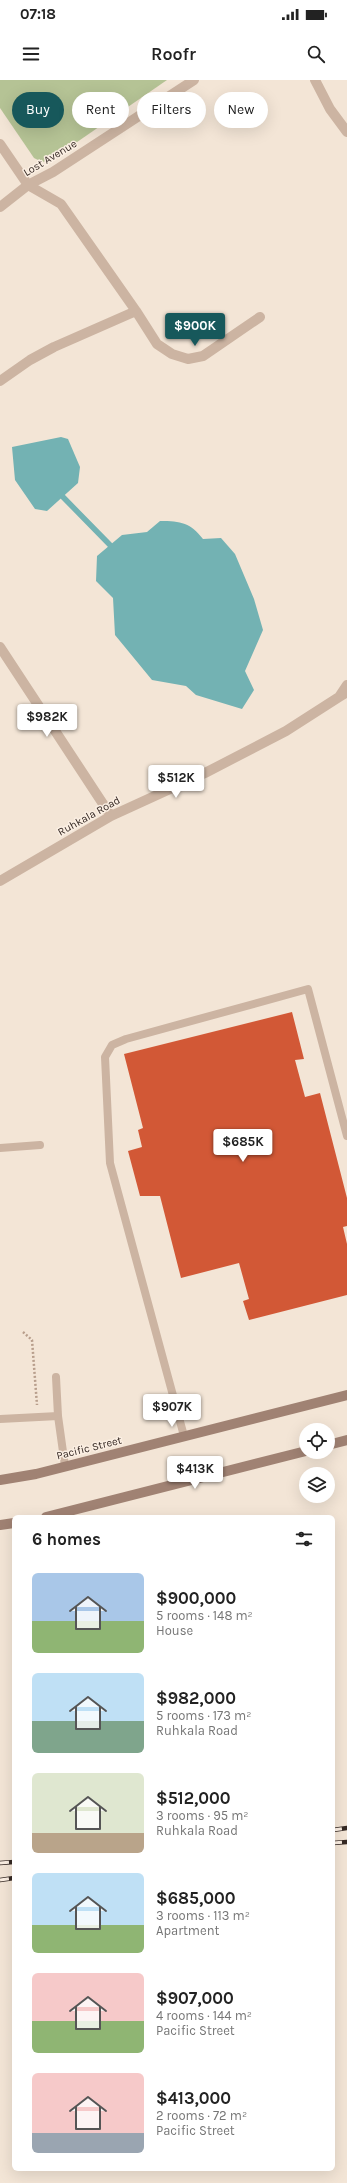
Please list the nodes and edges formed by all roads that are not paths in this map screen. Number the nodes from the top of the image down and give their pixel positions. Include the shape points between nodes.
1 (194, 80) edge
2 (315, 80) edge
3 (347, 132) edge
4 (0, 144) edge
5 (28, 185) junction
6 (0, 207) edge
7 (136, 311) junction
8 (260, 316) dead end
9 (0, 381) edge
10 (0, 647) edge
11 (347, 685) edge
12 (343, 694) edge
13 (112, 816) junction
14 (0, 881) edge
15 (347, 1136) edge
16 (40, 1145) dead end
17 (0, 1148) edge
18 (56, 1376) dead end
19 (347, 1395) edge
20 (58, 1416) junction
21 (0, 1420) edge
22 (184, 1436) junction
23 (347, 1440) edge
24 (335, 1443) edge
25 (299, 1453) edge
26 (65, 1466) junction
27 (0, 1480) edge
28 (80, 1513) edge
29 (63, 1515) edge
30 (12, 1523) edge
31 (0, 1525) edge

1 - 5 street, Lost Avenue via 53,172
2 - 3 street via 330,109
4 - 5 street
5 - 6 street, Lost Avenue
5 - 7 street via 61,204
7 - 8 street via 158,344 172,354 188,359 203,356
7 - 9 street via 54,347
10 - 13 street
11 - 12 street, Ruhkala Road
12 - 13 street, Ruhkala Road via 286,731 205,773
13 - 14 street, Ruhkala Road
15 - 22 lane via 308,989 126,1039 112,1045 105,1057 110,1163
16 - 17 lane
18 - 20 lane
19 - 22 main road, Pacific Street
20 - 21 lane
20 - 26 lane
22 - 26 main road, Pacific Street
23 - 24 main road
25 - 28 main road
26 - 27 main road, Pacific Street
28 - 29 main road
30 - 31 main road

